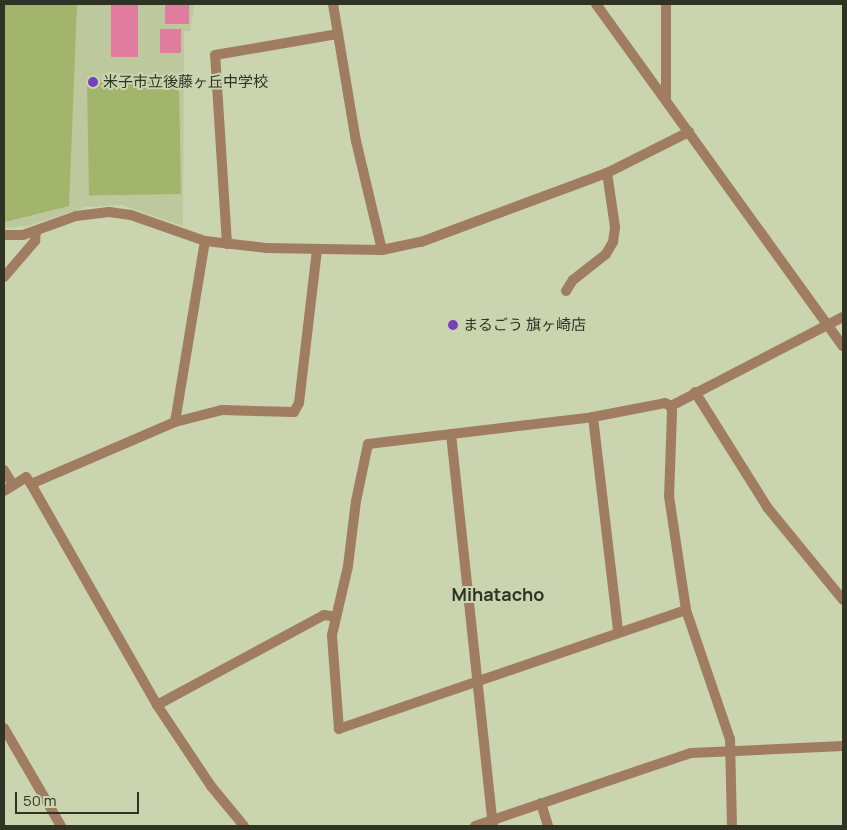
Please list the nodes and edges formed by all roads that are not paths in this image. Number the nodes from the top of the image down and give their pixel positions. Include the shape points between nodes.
1 (333, 4) edge
2 (596, 4) edge
3 (666, 4) edge
4 (338, 34) junction
5 (666, 100) junction
6 (689, 132) junction
7 (607, 173) junction
8 (36, 232) junction
9 (4, 235) edge
10 (205, 241) junction
11 (227, 244) junction
12 (317, 250) junction
13 (382, 250) junction
14 (4, 277) edge
15 (566, 291) dead end
16 (843, 316) edge
17 (827, 324) junction
18 (843, 346) edge
19 (695, 392) junction
20 (670, 406) junction
21 (593, 417) junction
22 (175, 422) junction
23 (451, 434) junction
24 (4, 470) edge
25 (31, 484) junction
26 (13, 485) junction
27 (4, 491) edge
28 (843, 600) edge
29 (686, 610) junction
30 (336, 617) junction
31 (618, 631) junction
32 (477, 681) junction
33 (157, 705) junction
34 (4, 728) edge
35 (843, 746) edge
36 (732, 752) junction
37 (541, 803) junction
38 (493, 823) edge
39 (61, 826) edge
40 (244, 826) edge
41 (476, 826) edge
42 (548, 826) edge
43 (732, 826) edge

1 - 4 street
2 - 5 street
3 - 5 street
4 - 11 street via 215,55
4 - 13 street via 356,141
5 - 6 street
6 - 7 street
6 - 17 street
7 - 13 street via 421,242
7 - 15 street via 615,227 613,242 606,254 573,280
8 - 9 street
8 - 10 street via 76,216 109,212 131,215
8 - 14 street via 35,240
10 - 11 street
10 - 22 street
11 - 12 street
12 - 13 street
12 - 22 street via 299,403 294,412 222,410
16 - 17 street
17 - 18 street
17 - 19 street
19 - 20 street
19 - 28 street via 766,506
20 - 21 street via 665,403
20 - 29 street via 669,496
21 - 23 street
21 - 31 street
22 - 25 street
23 - 30 street via 368,444
23 - 32 street
24 - 26 street
25 - 26 street via 26,477
25 - 33 street
26 - 27 street
29 - 31 street
29 - 36 street
30 - 32 street via 332,635 339,730
30 - 33 street via 324,615
31 - 32 street
32 - 38 street
33 - 40 street via 211,786
34 - 39 street
35 - 36 street
36 - 37 street via 691,753
36 - 43 street
37 - 38 street
37 - 42 street
38 - 41 street

